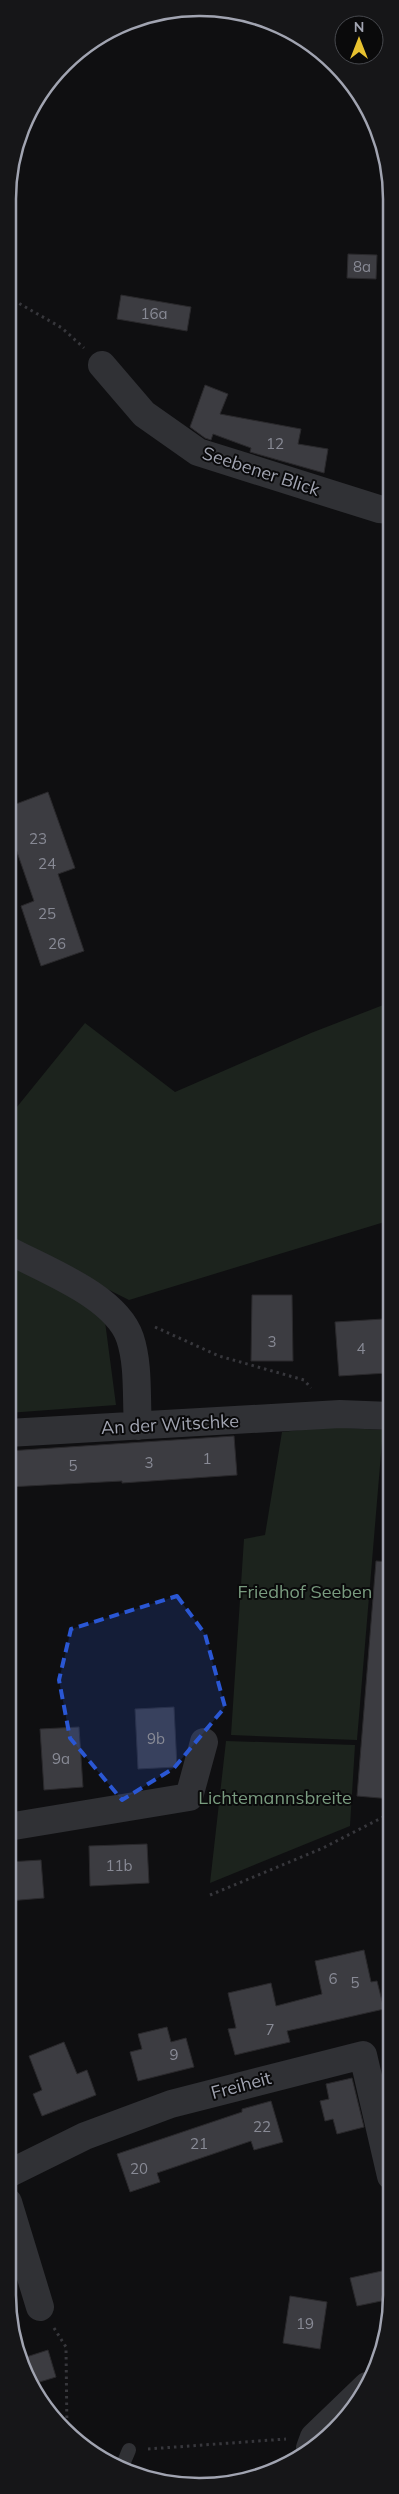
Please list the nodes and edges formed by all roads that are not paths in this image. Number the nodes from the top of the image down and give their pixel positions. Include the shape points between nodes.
1 (102, 365) road end
2 (383, 509) edge
3 (16, 1254) edge
4 (383, 1416) edge
5 (138, 1426) junction
6 (16, 1433) edge
7 (204, 1742) dead end
8 (16, 1826) edge
9 (383, 2141) edge
10 (16, 2170) edge
11 (16, 2228) edge
12 (40, 2306) road end
13 (129, 2450) road end
14 (124, 2462) edge

1 - 2 street, Seebener Blick via 144,414 198,452
3 - 5 street via 101,1300 117,1314 131,1339
4 - 5 street, An der Witschke via 333,1414
5 - 6 street, An der Witschke
7 - 8 street via 189,1797
9 - 10 street, Freiheit via 363,2055 171,2104 85,2136
11 - 12 street
13 - 14 lane

